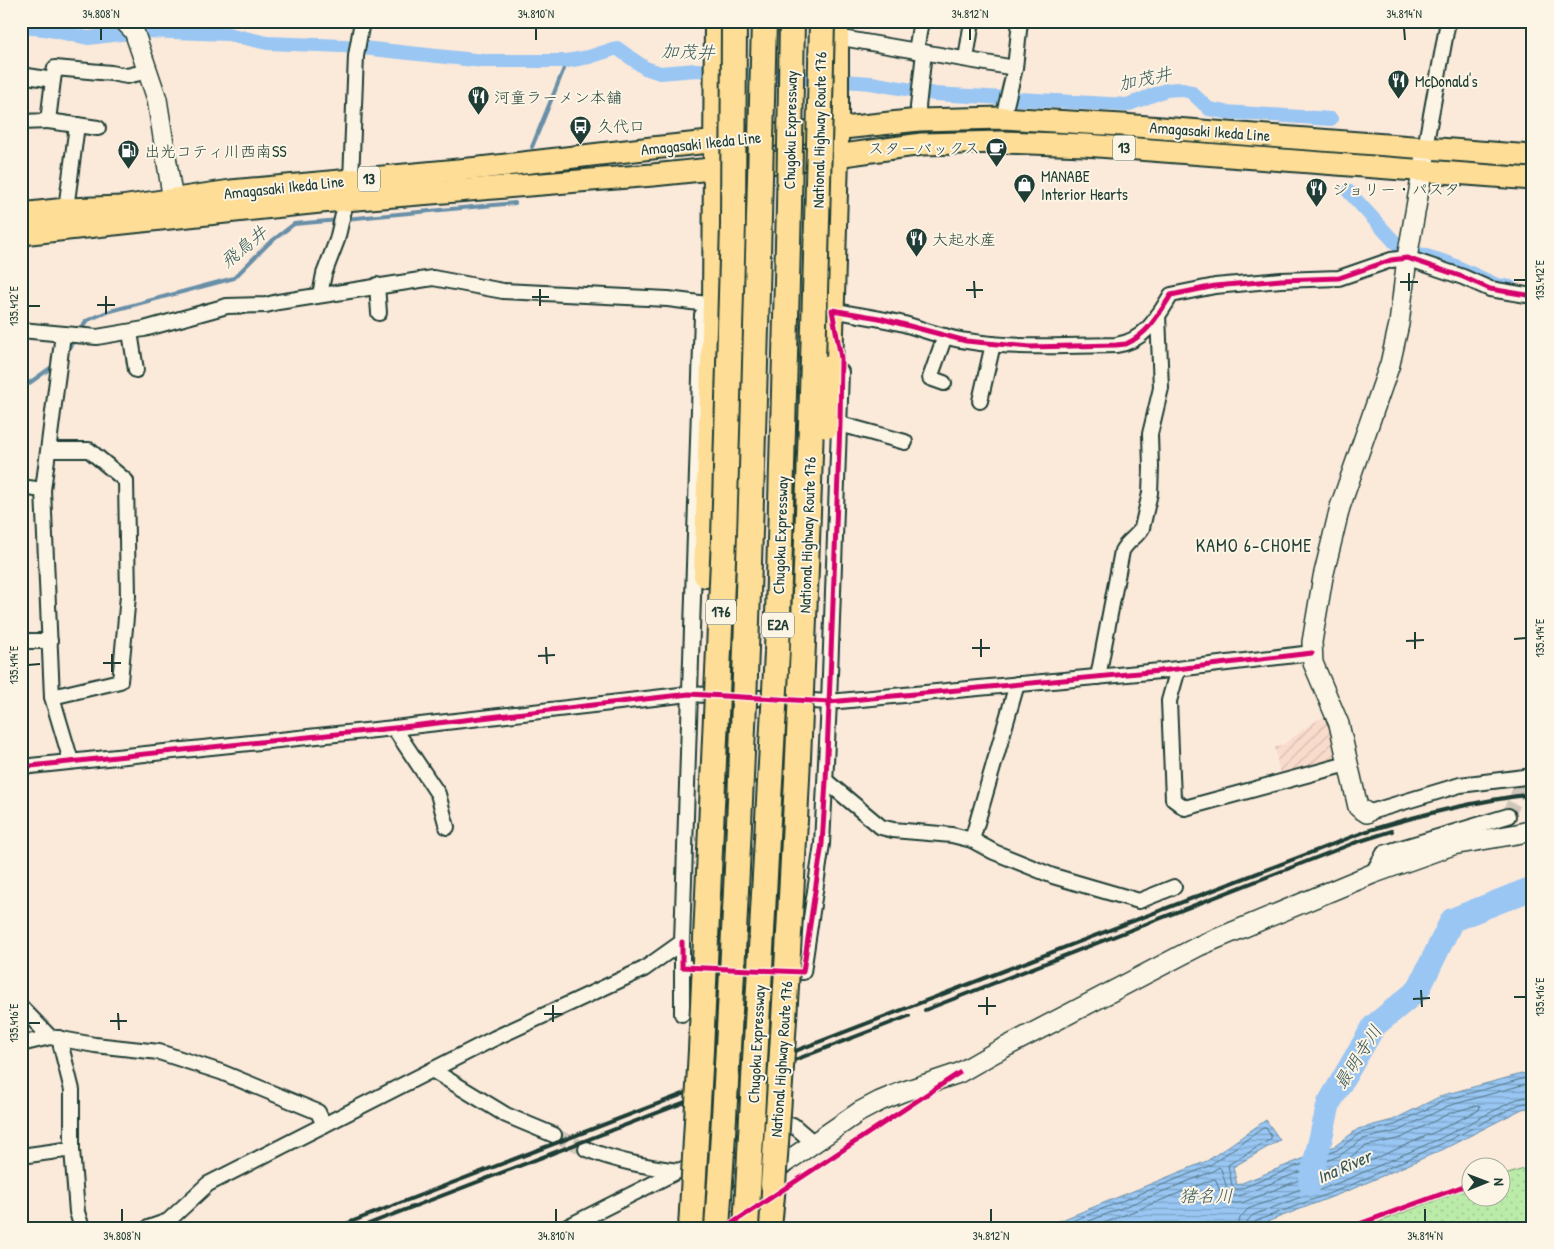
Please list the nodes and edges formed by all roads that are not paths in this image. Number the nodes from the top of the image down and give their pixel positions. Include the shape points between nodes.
1 (362, 21) edge
2 (734, 21) edge
3 (764, 21) edge
4 (792, 21) edge
5 (921, 21) edge
6 (972, 21) edge
7 (1020, 21) edge
8 (1448, 21) edge
9 (133, 24) edge
10 (831, 27) edge
11 (714, 28) edge
12 (920, 51) junction
13 (966, 60) junction
14 (1015, 68) junction
15 (148, 71) junction
16 (21, 74) edge
17 (53, 80) junction
18 (1003, 118) junction
19 (919, 120) junction
20 (48, 121) junction
21 (21, 122) edge
22 (77, 125) junction
23 (98, 128) dead end
24 (835, 130) junction
25 (716, 142) junction
26 (1426, 148) junction
27 (836, 156) junction
28 (1533, 156) edge
29 (716, 168) junction
30 (1424, 171) junction
31 (1533, 179) edge
32 (348, 190) junction
33 (66, 209) junction
34 (173, 210) junction
35 (21, 214) edge
36 (21, 234) edge
37 (1407, 258) junction
38 (377, 286) junction
39 (320, 295) junction
40 (1533, 296) edge
41 (715, 305) junction
42 (832, 310) junction
43 (379, 313) dead end
44 (1158, 315) junction
45 (21, 330) edge
46 (130, 332) junction
47 (64, 334) junction
48 (945, 336) junction
49 (993, 344) junction
50 (136, 370) dead end
51 (944, 382) dead end
52 (980, 401) dead end
53 (840, 424) junction
54 (905, 442) dead end
55 (49, 450) junction
56 (21, 487) edge
57 (43, 490) junction
58 (21, 641) edge
59 (50, 641) junction
60 (1312, 653) junction
61 (1178, 668) junction
62 (1098, 676) junction
63 (1017, 684) junction
64 (689, 694) junction
65 (52, 697) junction
66 (829, 702) junction
67 (394, 728) junction
68 (71, 761) junction
69 (1347, 764) junction
70 (21, 767) edge
71 (1533, 776) edge
72 (826, 782) junction
73 (1367, 813) joint
74 (1508, 816) dead end
75 (447, 827) dead end
76 (1533, 830) edge
77 (972, 840) junction
78 (1372, 874) junction
79 (1174, 887) dead end
80 (682, 942) junction
81 (682, 967) junction
82 (21, 1006) edge
83 (786, 1006) junction
84 (682, 1014) dead end
85 (55, 1038) junction
86 (21, 1044) edge
87 (701, 1050) junction
88 (432, 1070) junction
89 (324, 1125) junction
90 (554, 1135) tunnel mouth
91 (814, 1143) junction
92 (72, 1149) junction
93 (586, 1149) tunnel mouth
94 (21, 1156) edge
95 (678, 1171) junction
96 (82, 1228) edge
97 (148, 1228) edge
98 (565, 1228) edge
99 (690, 1228) edge
100 (717, 1228) edge
101 (746, 1228) edge
102 (769, 1228) edge

1 - 32 street via 356,56
2 - 87 highway, 176, bridge via 724,538
3 - 100 highway, Chugoku Expressway / E2A, bridge via 742,759
4 - 101 highway, Chugoku Expressway / E2A, bridge via 778,632
5 - 12 street
6 - 13 street
7 - 14 street
8 - 26 street
9 - 15 street
10 - 12 street
10 - 24 highway
10 - 83 highway, National Highway Route 176, bridge
11 - 25 highway
12 - 13 street
12 - 19 street
13 - 14 street
14 - 18 street
15 - 17 street via 127,76 55,68
15 - 34 street via 157,99
16 - 17 street
17 - 20 street
18 - 19 main road, Amagasaki Ikeda Line / 13
18 - 26 main road, Amagasaki Ikeda Line / 13
19 - 24 main road, Amagasaki Ikeda Line / 13
20 - 21 street
20 - 22 street
22 - 23 street
22 - 33 street
24 - 25 main road, Amagasaki Ikeda Line / 13
24 - 27 highway
25 - 29 highway
25 - 32 main road, Amagasaki Ikeda Line / 13 via 480,168
26 - 28 main road, Amagasaki Ikeda Line / 13
26 - 30 street
27 - 29 main road, Amagasaki Ikeda Line / 13
27 - 30 main road, Amagasaki Ikeda Line / 13 via 922,144 1002,142 1086,145
27 - 42 highway
29 - 32 main road, Amagasaki Ikeda Line / 13 via 643,176
29 - 41 highway
30 - 31 main road, Amagasaki Ikeda Line / 13
30 - 37 street
32 - 34 main road, Amagasaki Ikeda Line / 13
32 - 39 street
33 - 34 main road, Amagasaki Ikeda Line / 13 via 121,207
33 - 35 main road, Amagasaki Ikeda Line / 13
34 - 36 main road, Amagasaki Ikeda Line / 13
37 - 40 street via 1490,289
37 - 44 street via 1391,260 1339,278 1215,286 1171,295
37 - 60 street via 1400,324 1390,364 1338,515 1323,578
38 - 39 street
38 - 41 street via 434,278 503,291 668,299
38 - 43 street
39 - 46 street via 266,305 227,306
41 - 64 street via 702,315
41 - 87 highway, bridge via 696,871
42 - 48 street via 879,318
42 - 53 street via 841,358
42 - 83 highway, bridge via 814,767
44 - 49 street via 1146,331 1126,344 1050,347
44 - 62 street via 1160,388 1150,434 1150,493 1142,528 1122,551
45 - 47 street
46 - 47 street via 97,337
46 - 50 street
47 - 55 street
48 - 49 street
48 - 51 street via 930,378
49 - 52 street
53 - 54 street
53 - 66 street
55 - 57 street
55 - 65 street via 89,450 126,481 128,587 120,681
56 - 57 street
57 - 59 street
58 - 59 street
59 - 65 street
60 - 61 street
60 - 69 street via 1313,663 1339,724
61 - 62 street
61 - 69 street via 1169,701 1173,799 1185,808
62 - 63 street
63 - 66 street
63 - 77 street
64 - 66 street
64 - 67 street
64 - 80 street
65 - 68 street
66 - 72 street
67 - 68 street
67 - 75 street via 438,794
68 - 70 street
69 - 73 street via 1358,808
71 - 73 street via 1460,785
72 - 77 street via 881,827
72 - 81 street via 822,844 803,972
74 - 78 street via 1384,852
76 - 78 street via 1453,845
77 - 79 street via 1053,876 1139,901
78 - 91 street via 1199,946 958,1073 880,1101
80 - 81 street
80 - 88 street via 644,969
81 - 84 street
82 - 85 street
83 - 102 highway, National Highway Route 176, bridge
85 - 86 street
85 - 89 street via 159,1052 221,1072 318,1112
85 - 92 street via 72,1090
87 - 99 highway, 176, bridge
88 - 89 street
88 - 90 street via 506,1115
89 - 97 street via 208,1184 168,1221
91 - 95 street via 794,1126
91 - 99 street
92 - 94 street
92 - 96 street
93 - 95 street via 636,1165
95 - 98 street

